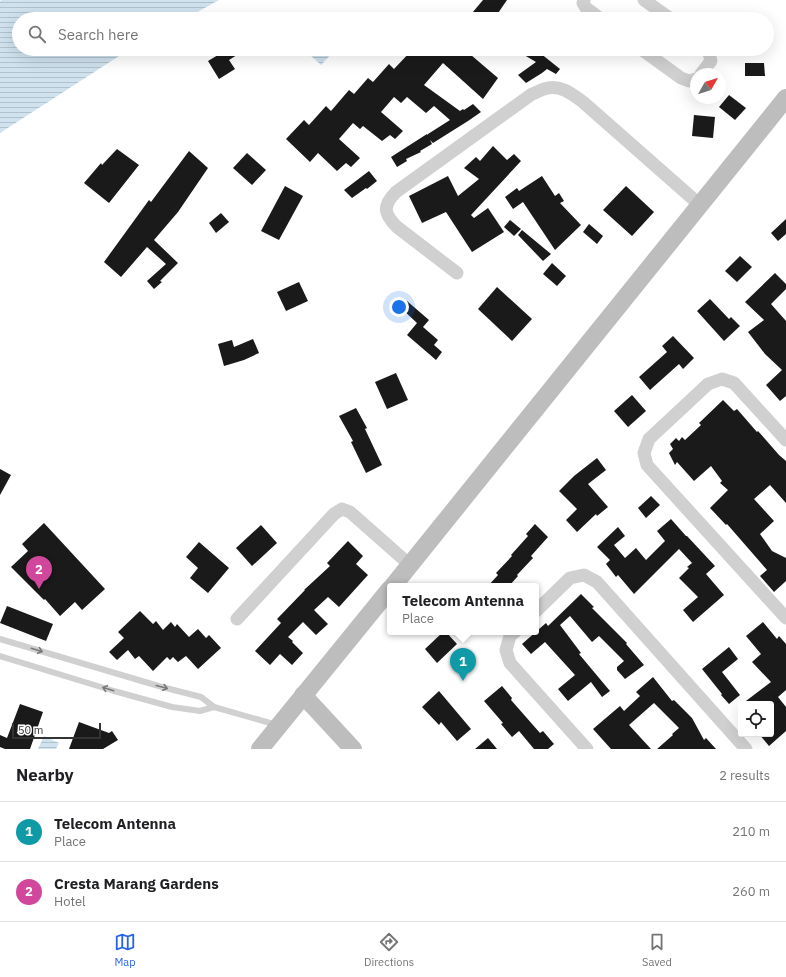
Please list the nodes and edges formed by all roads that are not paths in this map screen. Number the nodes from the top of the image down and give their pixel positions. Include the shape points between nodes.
1 (584, 0) edge
2 (644, 0) edge
3 (591, 12) edge
4 (661, 12) edge
5 (651, 56) edge
6 (710, 56) edge
7 (706, 68) edge
8 (690, 81) edge
9 (786, 98) edge
10 (700, 205) junction
11 (457, 273) dead end
12 (786, 440) edge
13 (410, 565) junction
14 (395, 583) edge
15 (387, 593) edge
16 (539, 608) edge
17 (786, 618) edge
18 (237, 619) dead end
19 (511, 635) edge
20 (0, 639) edge
21 (0, 656) edge
22 (303, 695) junction
23 (214, 706) junction
24 (278, 726) junction
25 (260, 749) edge
26 (353, 749) edge
27 (587, 749) edge
28 (746, 749) edge

1 - 3 street via 586,8
2 - 4 street
5 - 8 street via 681,78
6 - 7 street via 711,61
9 - 10 street
10 - 11 street via 570,92 557,87 544,89 532,94 396,192 386,204 386,212 397,228
10 - 13 street
12 - 17 street via 734,383 722,379 708,384 649,440 644,454 647,465
13 - 14 street
13 - 18 street via 350,512 342,510 334,514
15 - 22 street
16 - 28 street via 570,578 584,575 597,582
19 - 27 street via 506,650 510,663
20 -> 23 lane via 201,697
23 -> 21 lane via 200,711 172,707
22 - 24 street
22 - 26 street
23 - 24 lane
24 - 25 street

